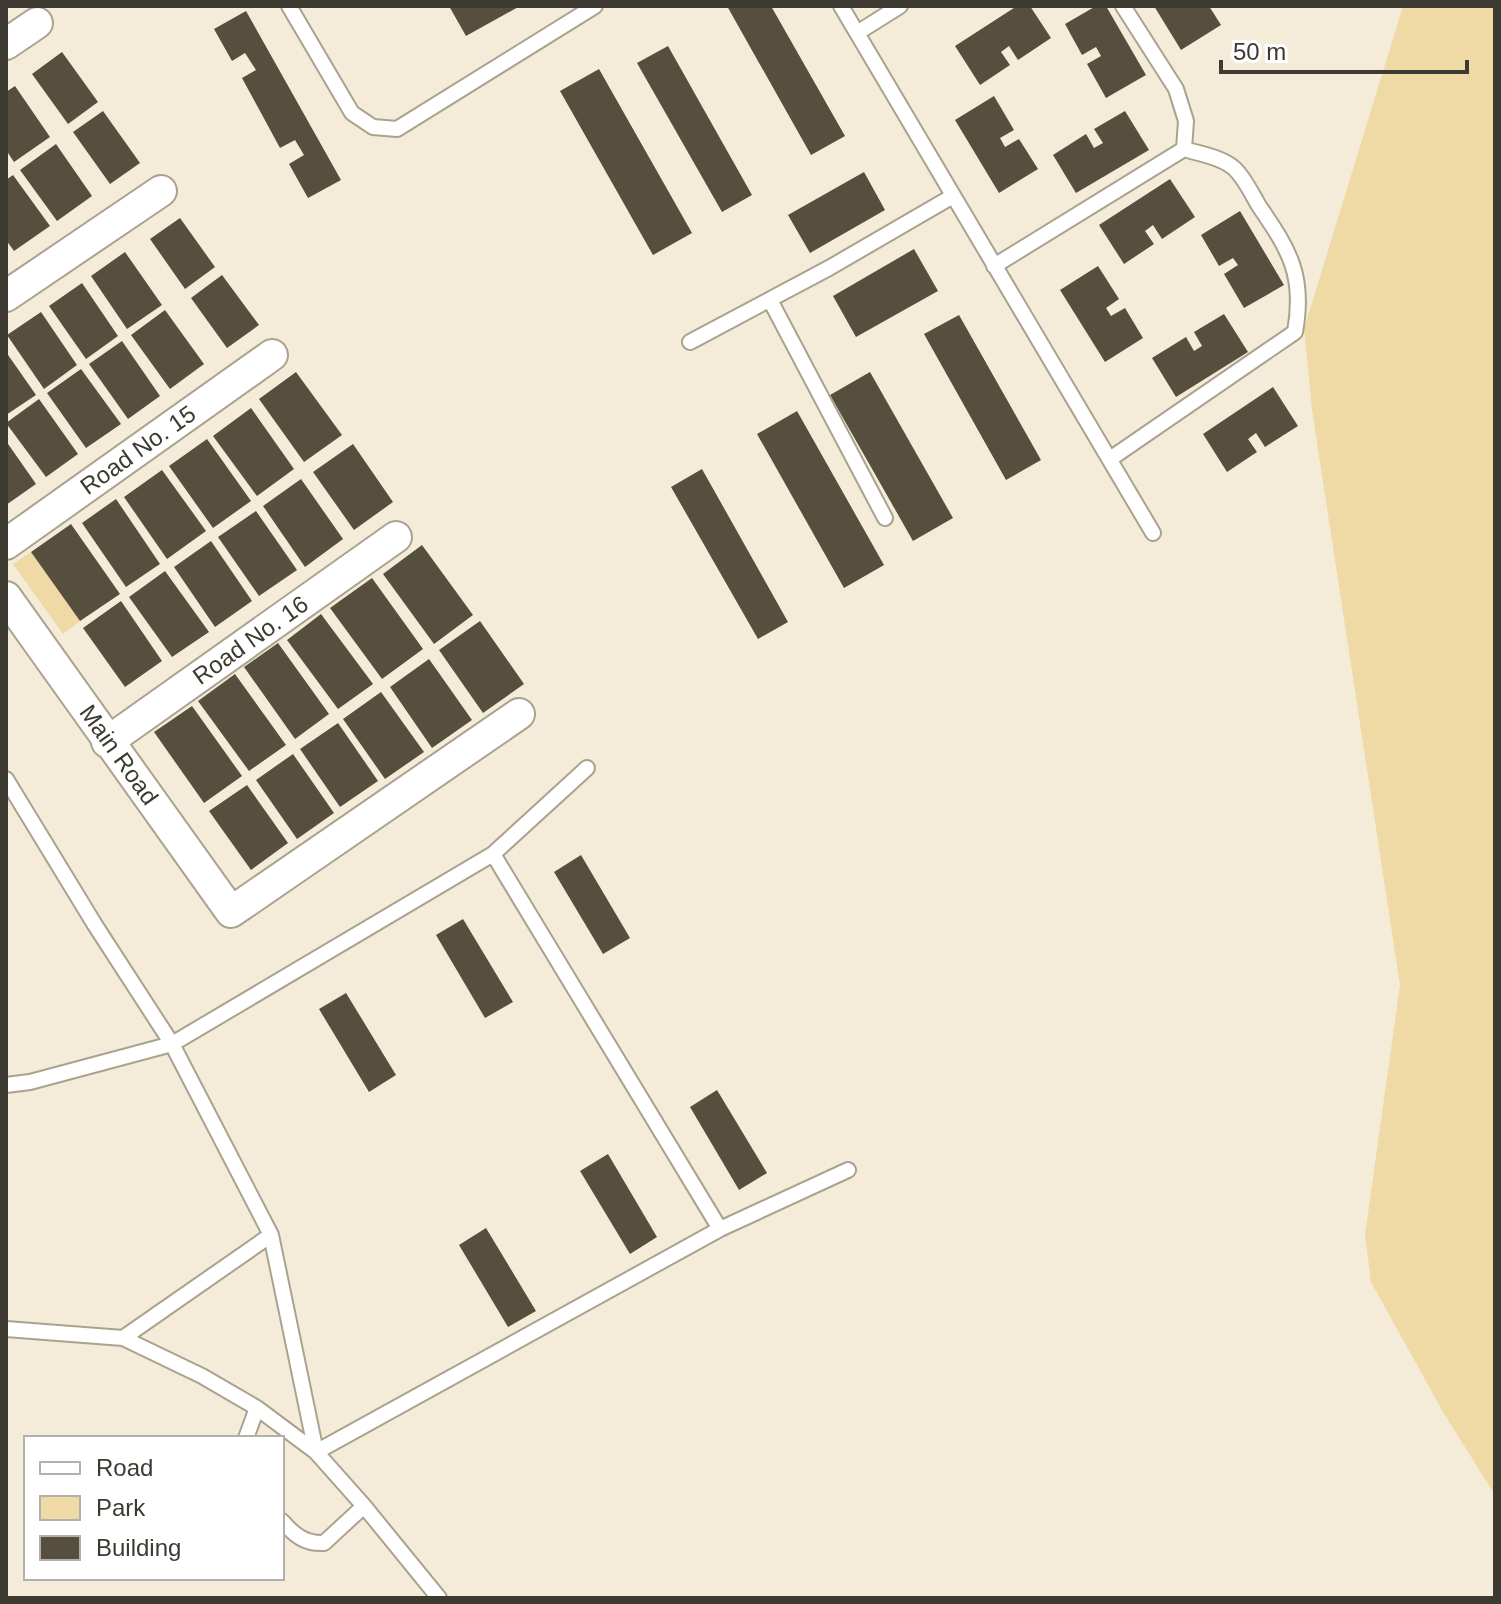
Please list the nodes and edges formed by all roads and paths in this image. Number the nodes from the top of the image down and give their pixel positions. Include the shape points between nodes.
1 (289, 6) edge
2 (841, 6) edge
3 (900, 6) edge
4 (1123, 6) edge
5 (588, 8) edge
6 (37, 23) dead end
7 (857, 33) junction
8 (6, 44) edge
9 (1184, 149) junction
10 (161, 191) dead end
11 (953, 196) junction
12 (994, 266) junction
13 (6, 296) edge
14 (770, 300) junction
15 (690, 342) dead end
16 (272, 355) dead end
17 (1110, 459) junction
18 (885, 518) dead end
19 (1153, 533) dead end
20 (396, 537) dead end
21 (6, 544) edge
22 (6, 597) edge
23 (519, 714) dead end
24 (107, 742) junction
25 (587, 768) dead end
26 (6, 779) edge
27 (493, 854) junction
28 (172, 1044) junction
29 (6, 1085) edge
30 (848, 1170) dead end
31 (720, 1229) junction
32 (271, 1235) junction
33 (6, 1329) edge
34 (123, 1338) junction
35 (257, 1408) junction
36 (247, 1436) edge
37 (316, 1452) junction
38 (364, 1506) junction
39 (284, 1523) edge
40 (439, 1598) edge

1 - 5 lane via 352,113 373,127 397,129
2 - 7 lane
3 - 7 lane
4 - 9 lane via 1176,89 1186,121
6 - 8 street
7 - 11 lane
9 - 12 lane
9 - 17 lane via 1235,169 1284,243 1295,269 1300,304 1295,332
10 - 13 street
11 - 12 lane
11 - 14 lane
12 - 17 lane
14 - 15 lane
14 - 18 lane
16 - 21 street, Road No. 15
17 - 19 lane
20 - 24 street, Road No. 16
22 - 24 street, Main Road
23 - 24 street, Main Road via 231,912
25 - 27 lane
26 - 28 lane
27 - 28 lane
27 - 31 lane
28 - 29 lane
28 - 32 lane
30 - 31 lane
31 - 37 lane
32 - 34 lane
32 - 37 lane
33 - 34 lane
34 - 35 lane
35 - 36 lane
35 - 37 lane
37 - 38 lane
38 - 39 lane via 324,1543 311,1543
38 - 40 lane

